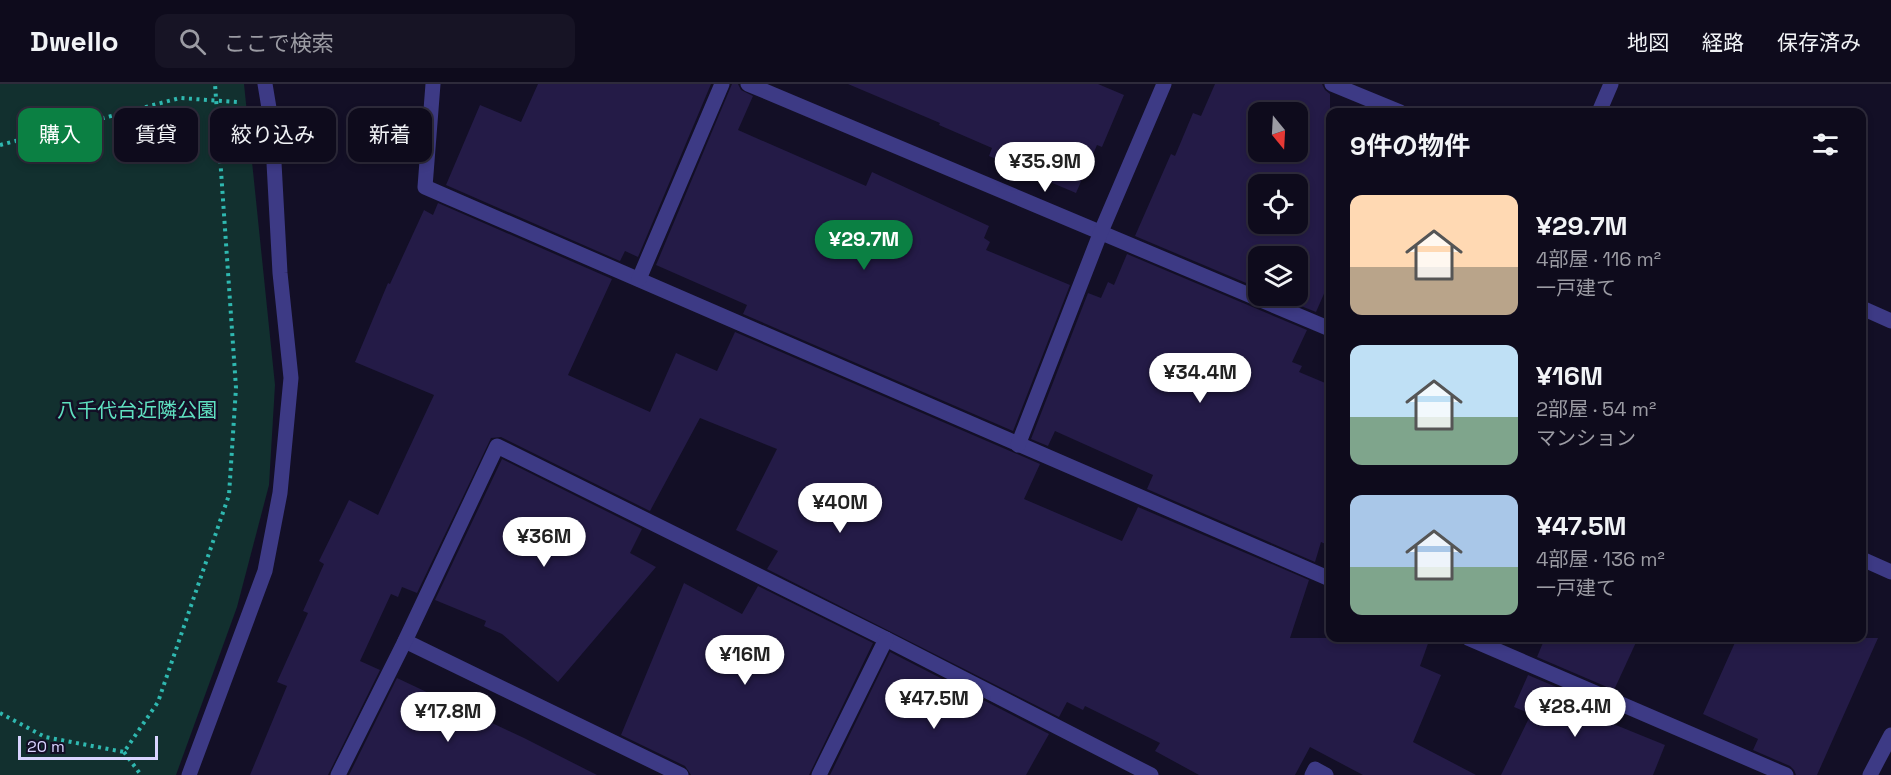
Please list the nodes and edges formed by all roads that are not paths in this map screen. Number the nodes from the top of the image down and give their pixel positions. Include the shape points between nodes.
1 (265, 84) edge
2 (433, 84) edge
3 (722, 84) edge
4 (748, 84) edge
5 (1164, 84) edge
6 (1332, 84) edge
7 (1611, 84) edge
8 (1390, 108) edge
9 (1601, 108) edge
10 (1100, 234) junction
11 (639, 279) junction
12 (1866, 310) edge
13 (1891, 321) edge
14 (1326, 327) edge
15 (1018, 445) junction
16 (1866, 561) edge
17 (1891, 572) edge
18 (1326, 577) edge
19 (886, 639) junction
20 (405, 641) junction
21 (1477, 642) edge
22 (1891, 735) edge
23 (189, 775) edge
24 (338, 775) edge
25 (681, 775) edge
26 (819, 775) edge
27 (1151, 775) edge
28 (1312, 775) edge
29 (1326, 775) edge
30 (1786, 775) edge
31 (1869, 775) edge

1 - 23 street via 272,126 280,273 291,378 280,493 265,571
2 - 11 street via 425,187
3 - 11 street
4 - 10 street
5 - 10 street
6 - 8 street
7 - 9 street
10 - 14 street
10 - 15 street
11 - 15 street
12 - 13 street
15 - 18 street
16 - 17 street
19 - 20 street via 498,446
19 - 26 street
19 - 27 street
20 - 24 street
20 - 25 street
21 - 30 street
22 - 31 street
28 - 29 street via 1315,769

